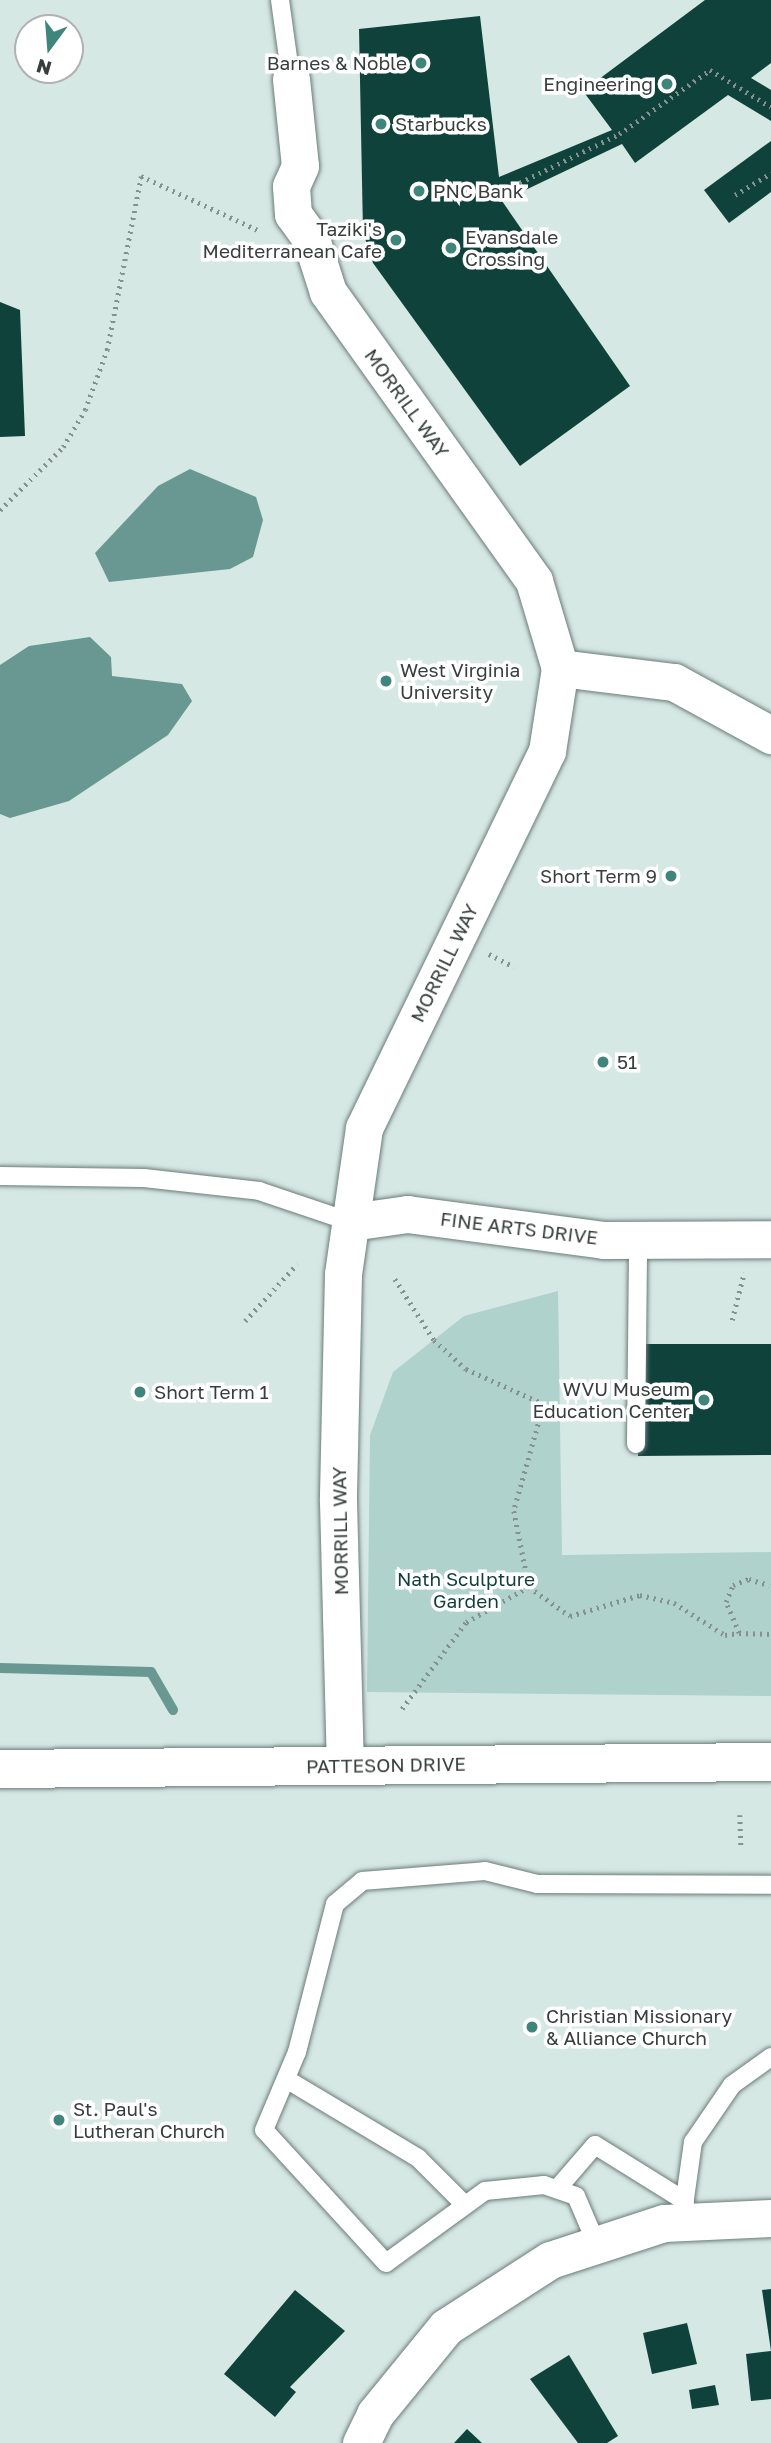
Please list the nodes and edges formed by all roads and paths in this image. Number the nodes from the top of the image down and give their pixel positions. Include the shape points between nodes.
1 (280, 0) edge
2 (291, 79) joint
3 (771, 107) edge
4 (771, 173) edge
5 (501, 192) dead end
6 (735, 195) dead end
7 (363, 232) dead end
8 (265, 234) dead end
9 (349, 234) dead end
10 (0, 510) edge
11 (560, 668) junction
12 (771, 735) edge
13 (482, 951) dead end
14 (514, 967) dead end
15 (0, 1177) edge
16 (351, 1222) junction
17 (638, 1238) junction
18 (771, 1239) edge
19 (297, 1264) dead end
20 (746, 1266) dead end
21 (395, 1279) dead end
22 (732, 1320) dead end
23 (245, 1321) dead end
24 (636, 1444) dead end
25 (769, 1585) dead end
26 (529, 1587) junction
27 (739, 1633) junction
28 (771, 1634) edge
29 (401, 1711) dead end
30 (771, 1762) edge
31 (345, 1766) junction
32 (0, 1769) edge
33 (740, 1815) dead end
34 (741, 1847) dead end
35 (771, 1885) edge
36 (771, 2057) edge
37 (286, 2079) junction
38 (557, 2189) junction
39 (465, 2205) junction
40 (683, 2211) junction
41 (771, 2218) edge
42 (597, 2245) junction
43 (361, 2443) edge

1 - 2 lane
2 - 11 street, MORRILL WAY via 300,166 315,185 311,239 328,292 534,581
3 - 5 path via 710,71 619,134
4 - 6 path
7 - 9 path
8 - 10 path via 141,176 107,350 85,410 63,447
11 - 12 street via 674,681
11 - 16 street, MORRILL WAY via 547,751 364,1128
13 - 14 path
15 - 16 lane via 144,1178 259,1191
16 - 17 street, FINE ARTS DRIVE via 407,1214 526,1232
16 - 31 street, MORRILL WAY via 343,1274 338,1501
17 - 18 street, FINE ARTS DRIVE
17 - 24 lane
19 - 23 path
20 - 22 path
21 - 26 path via 434,1340 466,1369 544,1404 514,1511
25 - 27 path via 749,1579 733,1585 726,1602
26 - 27 path via 570,1616 640,1595 674,1603 725,1635
26 - 29 path via 466,1623
27 - 28 path
30 - 31 main road, PATTESON DRIVE
31 - 32 main road, PATTESON DRIVE
33 - 34 path
35 - 37 lane via 537,1884 485,1871 362,1881 335,1903
36 - 40 lane via 732,2085 693,2142
37 - 39 lane via 418,2158
37 - 39 lane via 264,2130 386,2263
38 - 39 lane via 485,2191
38 - 40 lane via 595,2145
38 - 42 lane via 576,2196
40 - 41 street
40 - 42 street
42 - 43 street via 550,2260 446,2326 375,2414

